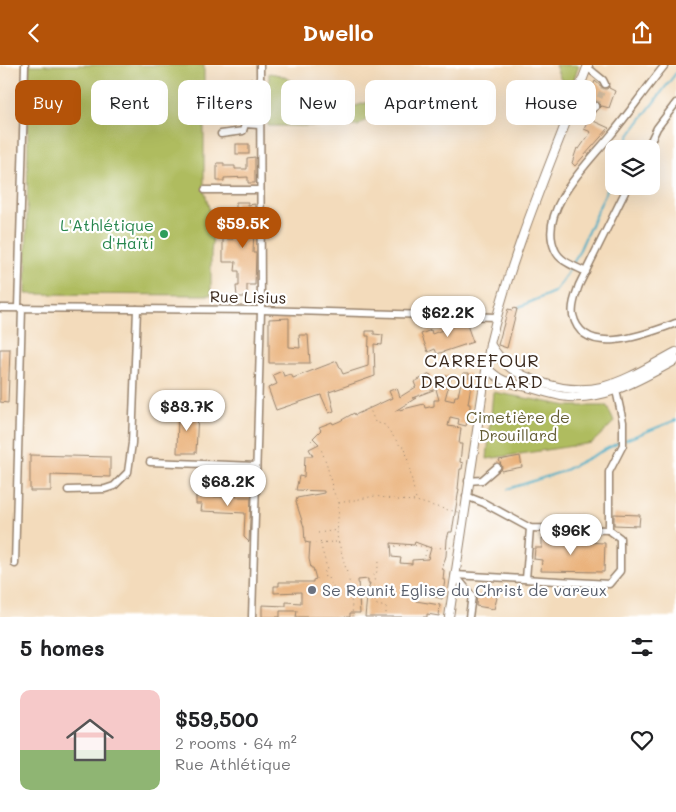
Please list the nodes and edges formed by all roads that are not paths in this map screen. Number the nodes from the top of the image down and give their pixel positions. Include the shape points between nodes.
1 (25, 65) edge
2 (260, 65) edge
3 (665, 65) edge
4 (588, 66) edge
5 (260, 80) edge
6 (582, 80) edge
7 (605, 84) dead end
8 (676, 103) edge
9 (245, 125) edge
10 (259, 125) edge
11 (565, 125) edge
12 (220, 134) dead end
13 (651, 140) edge
14 (204, 190) dead end
15 (260, 190) junction
16 (624, 195) edge
17 (586, 271) junction
18 (0, 307) edge
19 (20, 308) junction
20 (136, 309) junction
21 (262, 311) junction
22 (496, 316) junction
23 (676, 323) edge
24 (490, 344) junction
25 (676, 352) edge
26 (676, 360) edge
27 (487, 368) junction
28 (616, 390) junction
29 (150, 462) dead end
30 (256, 466) junction
31 (497, 467) dead end
32 (468, 481) junction
33 (68, 490) dead end
34 (466, 496) junction
35 (530, 528) junction
36 (609, 530) junction
37 (15, 564) dead end
38 (455, 575) junction
39 (526, 579) junction
40 (252, 617) edge
41 (449, 617) edge
42 (468, 617) edge

1 - 19 street
2 - 5 street
3 - 17 street via 570,185 556,211 550,229 555,251 567,263
4 - 6 main road
4 - 7 street
8 - 13 street
9 - 12 street via 243,131
10 - 15 street
11 - 22 main road
14 - 15 street
15 - 21 street
16 - 17 street
17 - 23 street via 576,293 573,315 584,333 606,341 644,335
18 - 19 street, Rue Lisius
19 - 20 street, Rue Lisius
19 - 37 street
20 - 21 street, Rue Lisius
20 - 33 street via 132,443 128,472 114,486 105,489
21 - 22 street, Rue Lisius
21 - 30 street
22 - 24 main road
24 - 25 main road via 502,361 526,377 558,389 574,391 610,385
24 - 27 main road
26 - 28 main road
27 - 28 main road via 502,381 562,396 587,397
27 - 32 main road
28 - 36 street via 623,429 622,445 609,472
29 - 30 street
30 - 40 street
31 - 32 street via 482,481
32 - 34 main road
34 - 35 street
34 - 38 main road
35 - 36 street
35 - 39 street
36 - 39 street via 620,538 620,571 609,584
38 - 39 street
38 - 41 main road
38 - 42 street via 472,596

